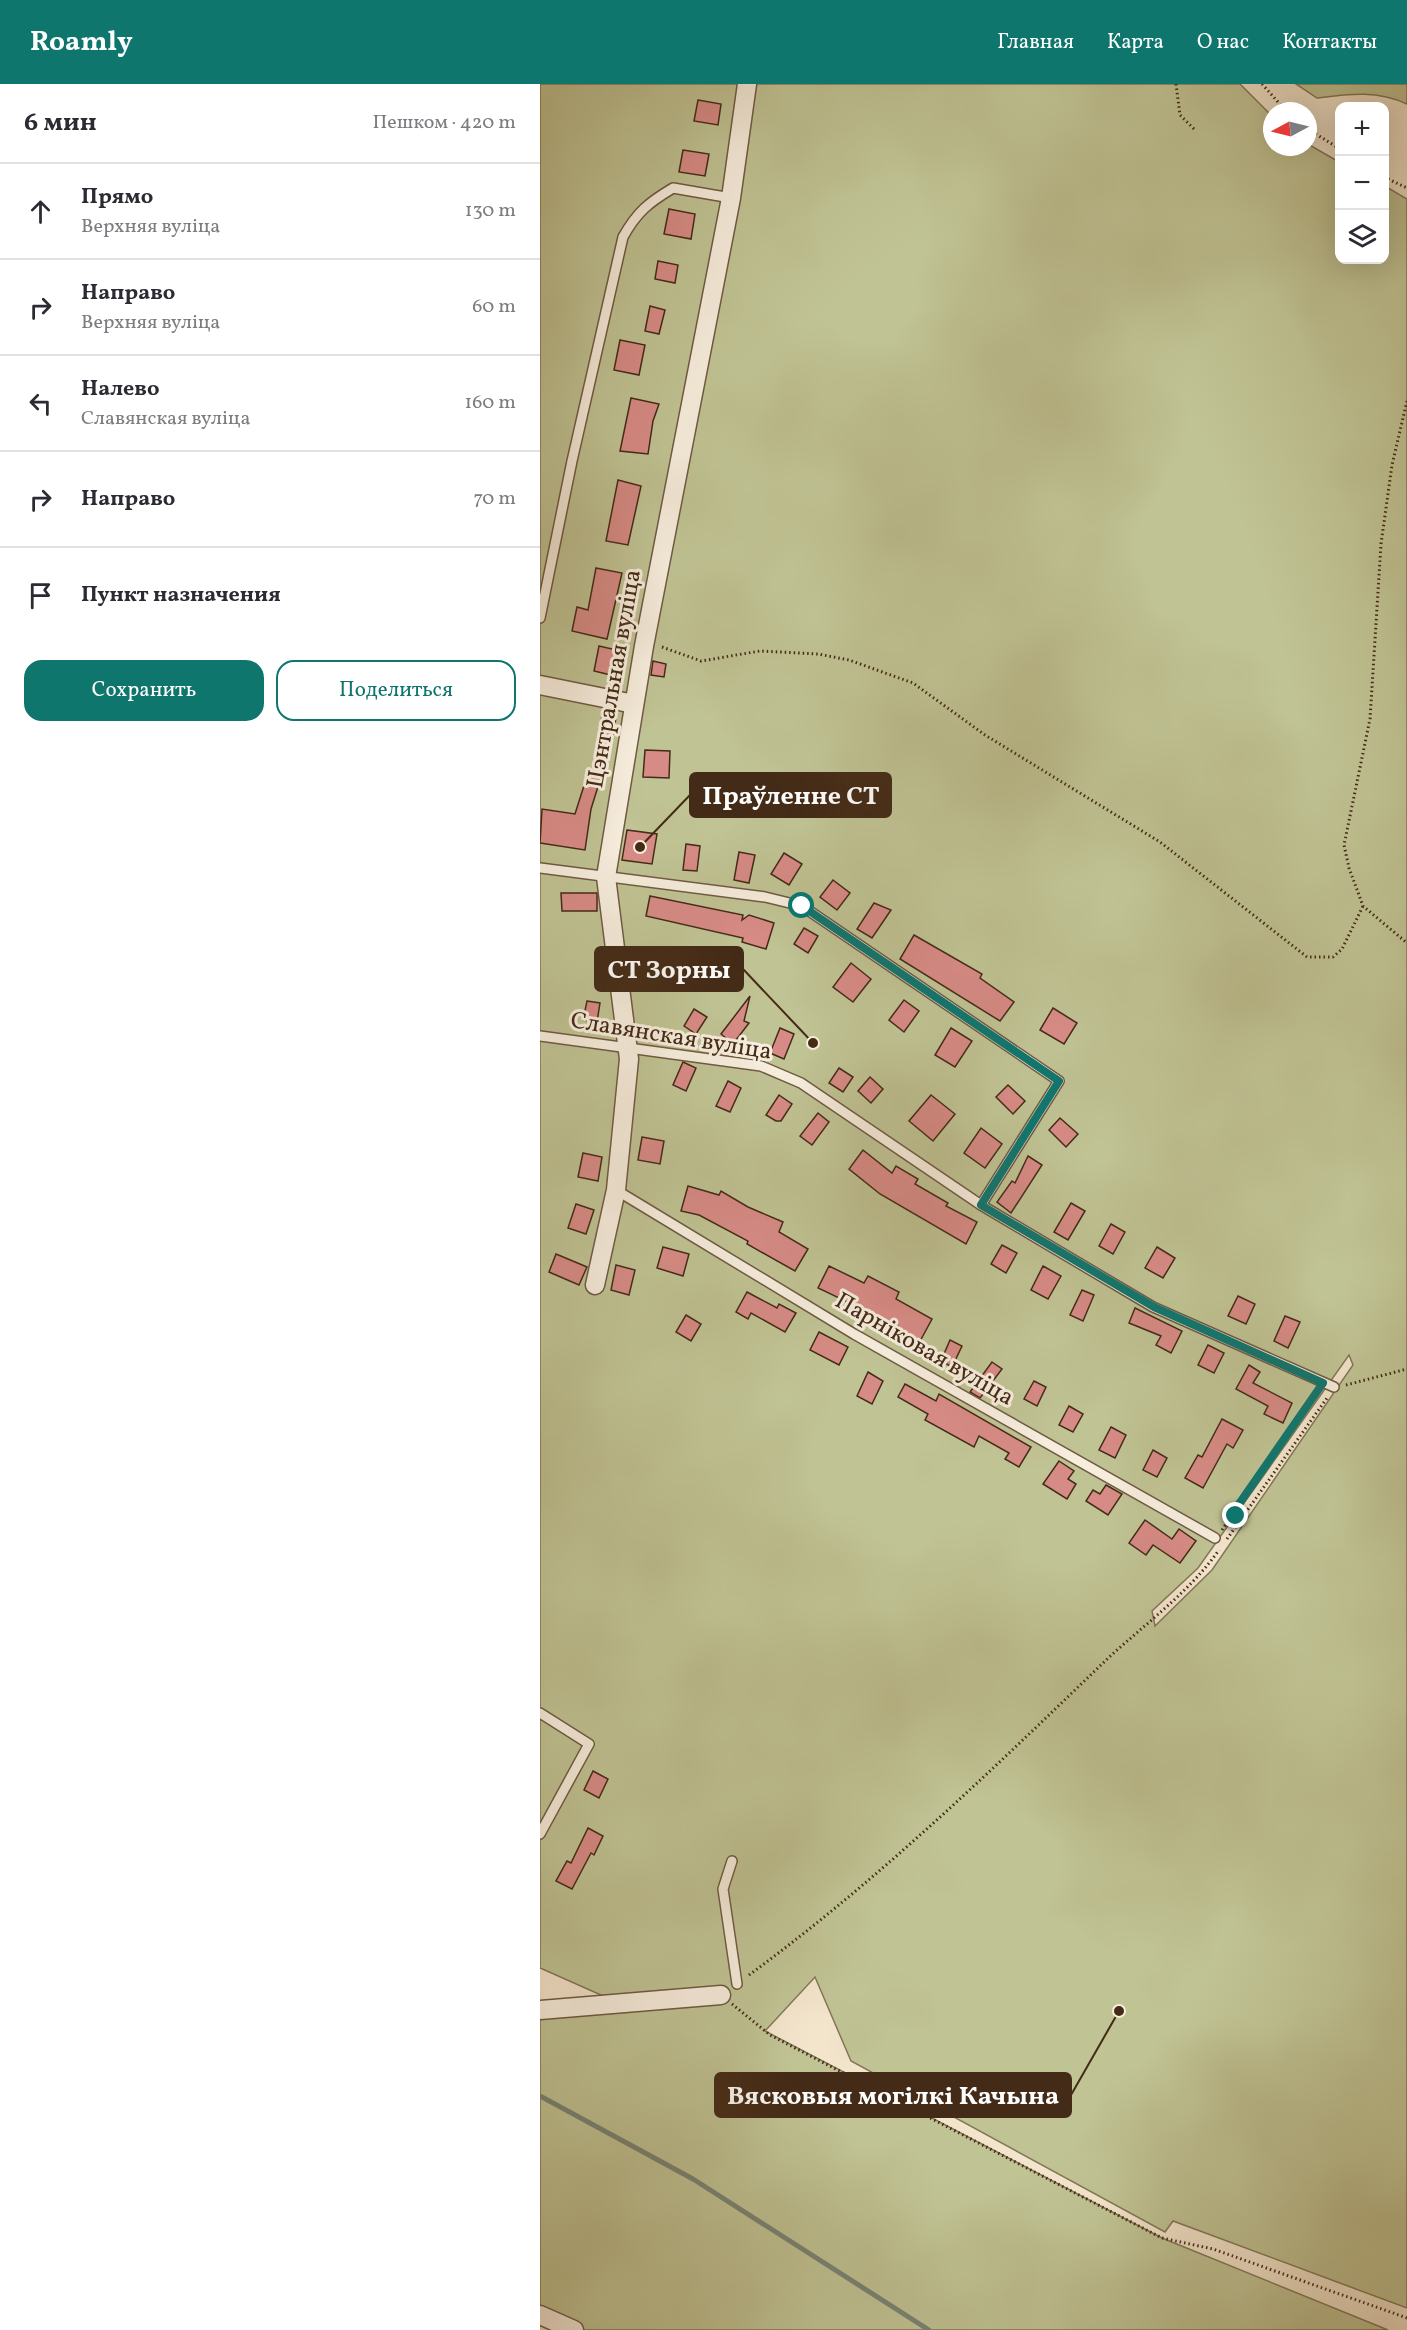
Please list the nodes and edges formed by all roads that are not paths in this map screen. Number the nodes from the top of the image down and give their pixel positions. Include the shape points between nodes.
1 (747, 84) edge
2 (731, 198) junction
3 (540, 618) edge
4 (540, 685) edge
5 (634, 704) junction
6 (540, 868) edge
7 (606, 877) junction
8 (540, 1036) edge
9 (629, 1047) junction
10 (616, 1190) junction
11 (981, 1205) junction
12 (595, 1285) dead end
13 (1334, 1387) road end
14 (1215, 1538) road end
15 (540, 1713) edge
16 (540, 1834) edge
17 (732, 1861) dead end
18 (737, 1984) road end
19 (721, 1995) road end
20 (540, 2010) edge
21 (540, 2315) edge
22 (574, 2330) edge

1 - 2 street, Цэнтральная вуліца
2 - 3 lane via 673,188 636,215 623,237
2 - 5 street, Цэнтральная вуліца
4 - 5 street
5 - 7 street, Цэнтральная вуліца
6 - 7 lane
7 - 9 street, Цэнтральная вуліца
7 - 11 lane via 765,897 802,906 1059,1081
8 - 9 lane, Славянская вуліца
9 - 10 street, Цэнтральная вуліца
9 - 11 lane, Славянская вуліца via 761,1066 801,1083
10 - 12 street, Цэнтральная вуліца
10 - 14 lane, Парніковая вуліца via 854,1334
11 - 13 lane, Славянская вуліца via 1154,1307
15 - 16 lane via 589,1744
17 - 18 lane via 723,1889
19 - 20 street
21 - 22 street

